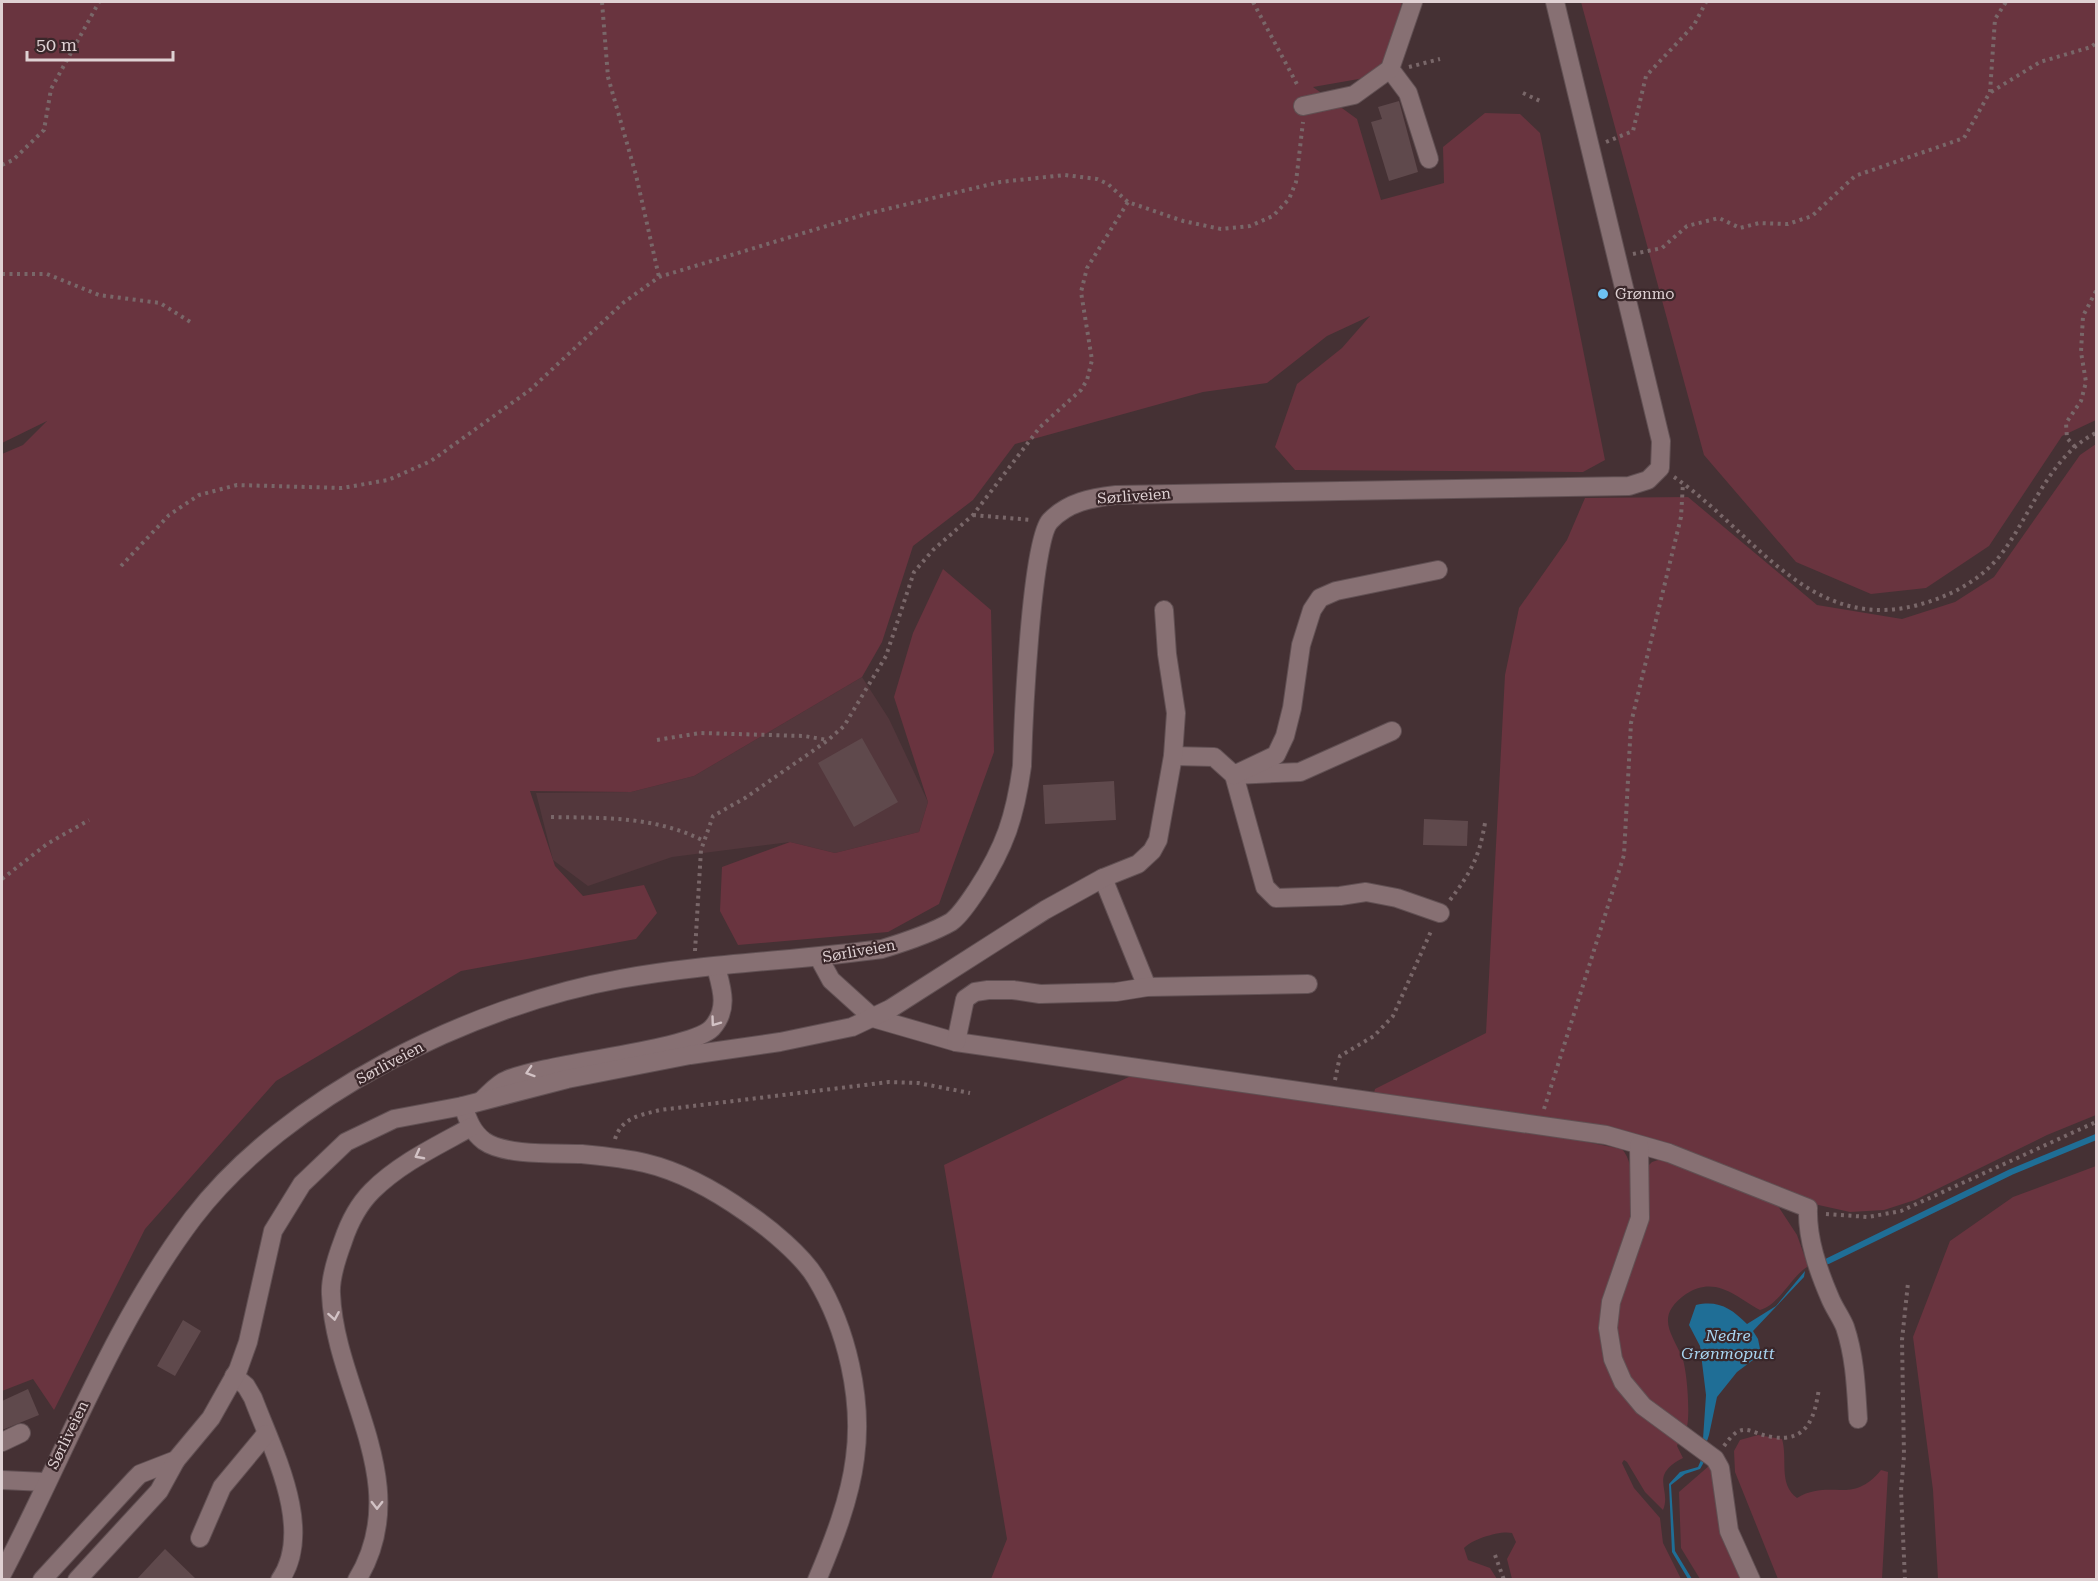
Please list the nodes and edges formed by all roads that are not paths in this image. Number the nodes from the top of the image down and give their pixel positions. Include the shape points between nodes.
1 (1413, 2) edge
2 (1555, 2) edge
3 (1390, 69) junction
4 (1303, 106) road end
5 (1429, 159) dead end
6 (1438, 570) dead end
7 (1164, 610) dead end
8 (1392, 731) dead end
9 (1173, 756) junction
10 (1234, 775) junction
11 (1103, 878) junction
12 (1440, 913) road end
13 (819, 958) junction
14 (716, 967) junction
15 (1308, 984) dead end
16 (1147, 987) junction
17 (873, 1018) junction
18 (956, 1042) junction
19 (471, 1104) junction
20 (471, 1127) junction
21 (1639, 1145) junction
22 (234, 1376) junction
23 (1858, 1419) dead end
24 (21, 1433) dead end
25 (266, 1434) junction
26 (2, 1442) edge
27 (176, 1460) junction
28 (2, 1480) edge
29 (45, 1482) junction
30 (200, 1538) dead end
31 (2, 1574) edge
32 (42, 1580) edge
33 (77, 1580) edge
34 (280, 1580) edge
35 (357, 1580) edge
36 (817, 1580) edge
37 (1751, 1580) edge

1 - 3 street
2 - 13 street, Sørliveien via 1661,441 1660,468 1648,480 1629,486 1116,495 1068,505 1049,522 1037,562 1017,799 999,856 952,921 882,949
3 - 4 street via 1354,95
3 - 5 street via 1408,93
6 - 10 street via 1336,591 1320,598 1301,645 1292,708 1276,755
7 - 9 street via 1176,713
8 - 10 street via 1300,772
9 - 10 street via 1214,758
9 - 11 street via 1158,840 1152,851 1137,864
10 - 12 street via 1265,887 1276,898 1366,891
11 - 16 street
11 - 17 street
13 - 14 street, Sørliveien
13 - 17 street via 831,980
14 -> 19 street via 723,1003 716,1022 705,1034 540,1069 504,1080
14 - 29 street, Sørliveien via 619,979 495,1015 407,1052 301,1113 244,1164 195,1217 126,1324
15 - 16 street
16 - 18 street via 1116,992 975,992 965,999
17 - 18 street
17 - 19 street via 852,1027 567,1079
18 - 21 street via 1606,1135
19 - 20 street
19 - 22 street via 394,1119 346,1142 302,1184 273,1231 248,1342
20 -> 35 street via 410,1160 371,1191 351,1219 338,1253 331,1291 333,1316 373,1451 377,1485 378,1515 373,1542
20 - 36 street via 486,1143 506,1148 646,1163 690,1178 721,1194 779,1239 816,1277 846,1348 856,1424 849,1490
21 - 23 street via 1718,1171 1808,1208 1807,1223 1815,1259 1844,1325 1855,1364
21 - 37 street via 1640,1218 1611,1302 1608,1328 1613,1359 1623,1382 1643,1406 1715,1459 1720,1468 1729,1531
22 - 25 street via 246,1386
22 - 27 street via 211,1418
24 - 26 street
25 - 30 street via 222,1487
25 - 34 street via 284,1480 292,1516 293,1553
27 - 32 street via 141,1474
27 - 33 street via 159,1491
28 - 29 street
29 - 31 street, Sørliveien

